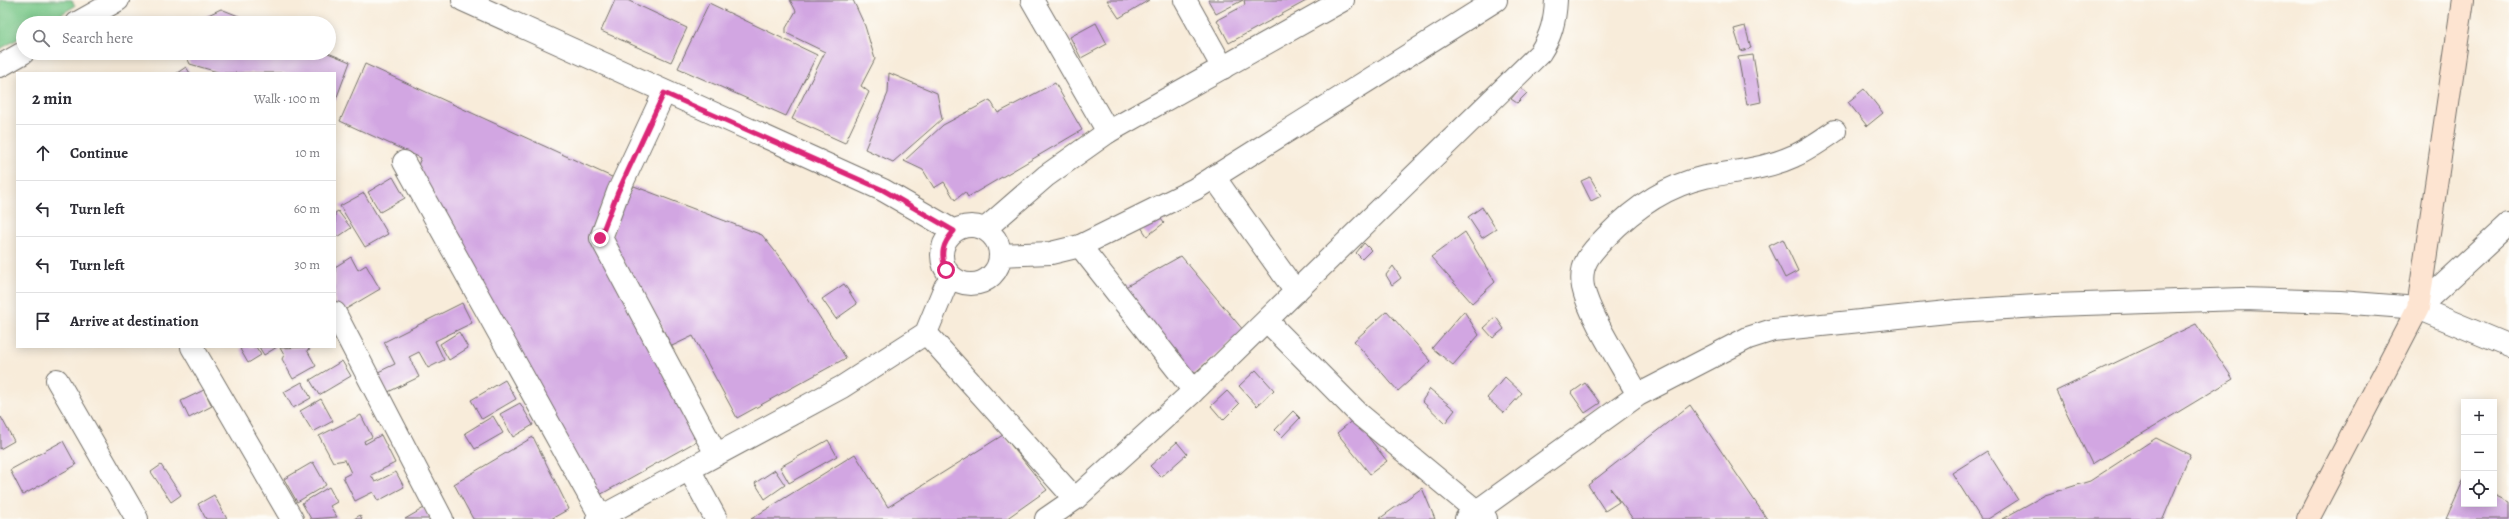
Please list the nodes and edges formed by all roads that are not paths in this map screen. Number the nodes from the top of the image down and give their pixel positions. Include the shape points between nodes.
1 (118, 0) edge
2 (463, 0) edge
3 (1032, 0) edge
4 (1185, 0) edge
5 (1343, 0) edge
6 (1496, 0) edge
7 (1556, 0) edge
8 (2464, 0) edge
9 (86, 12) edge
10 (16, 57) edge
11 (0, 66) edge
12 (1223, 68) junction
13 (664, 93) junction
14 (1835, 131) dead end
15 (1108, 132) junction
16 (404, 162) dead end
17 (1214, 177) junction
18 (2509, 224) edge
19 (985, 229) junction
20 (954, 231) junction
21 (1080, 246) junction
22 (1000, 256) junction
23 (953, 278) junction
24 (1296, 292) junction
25 (2418, 308) junction
26 (336, 315) edge
27 (1267, 321) junction
28 (926, 332) junction
29 (2509, 346) edge
30 (193, 348) edge
31 (57, 380) dead end
32 (1194, 391) junction
33 (1638, 395) junction
34 (716, 454) junction
35 (689, 469) junction
36 (1075, 499) junction
37 (1476, 516) edge
38 (599, 518) edge
39 (137, 519) edge
40 (292, 519) edge
41 (442, 519) edge
42 (716, 519) edge
43 (1046, 519) edge
44 (2308, 519) edge

1 - 9 street
2 - 13 street
3 - 15 street
4 - 12 street
5 - 12 street
6 - 17 street
7 - 24 street via 1550,37 1540,53
8 - 25 main road
10 - 11 street
12 - 15 street
13 - 20 street via 883,190
13 - 34 street via 618,192 600,238
14 - 33 street via 1794,156 1743,170 1704,177 1664,191 1637,208 1589,255 1582,277 1587,302
15 - 19 street via 1046,176
16 - 38 street
17 - 21 street
17 - 24 street
18 - 25 street
19 - 20 street via 974,226
19 - 22 street via 999,245
20 - 23 street via 946,239 942,249 946,270
21 - 22 street via 1051,253
21 - 32 street
22 - 23 street via 993,276 983,282 973,285
23 - 28 street via 945,286
24 - 27 street
25 - 29 street
25 - 33 street via 2340,302 2174,300 1958,311 1807,326 1773,330 1748,338
25 - 44 main road
26 - 41 street
27 - 32 street
27 - 37 street via 1359,414
28 - 34 street via 842,387
28 - 36 street
30 - 40 street
31 - 39 street
32 - 36 street
33 - 37 street
34 - 35 street
35 - 38 street
35 - 42 street
36 - 43 street

